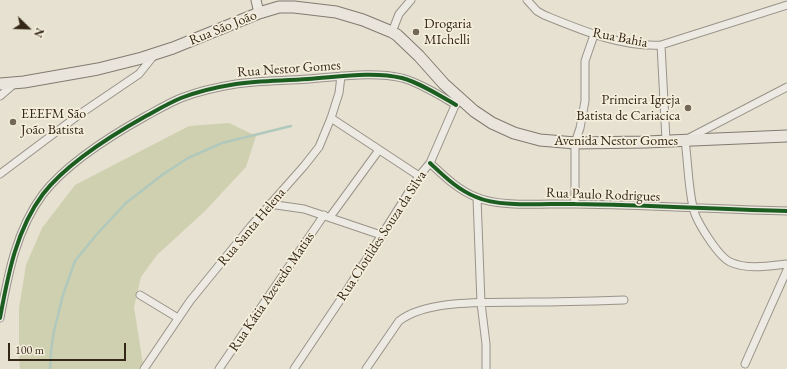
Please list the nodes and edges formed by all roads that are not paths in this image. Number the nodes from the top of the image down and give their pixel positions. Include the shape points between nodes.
1 (256, 0) edge
2 (411, 0) edge
3 (528, 0) edge
4 (787, 5) edge
5 (259, 13) junction
6 (392, 32) junction
7 (594, 35) junction
8 (660, 45) junction
9 (155, 54) junction
10 (341, 76) junction
11 (16, 83) junction
12 (0, 84) edge
13 (787, 86) edge
14 (0, 96) edge
15 (457, 101) junction
16 (331, 118) junction
17 (787, 136) edge
18 (666, 140) junction
19 (685, 140) junction
20 (575, 143) junction
21 (379, 150) junction
22 (430, 163) junction
23 (0, 174) edge
24 (419, 176) junction
25 (477, 198) junction
26 (269, 204) junction
27 (574, 204) junction
28 (693, 209) junction
29 (787, 211) edge
30 (327, 216) junction
31 (381, 235) junction
32 (787, 264) edge
33 (787, 270) edge
34 (140, 295) dead end
35 (624, 300) dead end
36 (481, 303) junction
37 (0, 318) edge
38 (178, 318) junction
39 (745, 364) dead end
40 (144, 369) edge
41 (219, 369) edge
42 (294, 369) edge
43 (366, 369) edge
44 (486, 369) edge

1 - 5 street
2 - 6 street via 399,14
3 - 7 street, Rua Bahia via 544,15
4 - 8 street, Rua Bahia
5 - 6 main road, Rua São João via 288,6 336,12
5 - 9 main road, Rua São João
6 - 15 main road, Rua São João via 419,56
7 - 8 street, Rua Bahia via 639,45
7 - 20 street via 585,61 585,101
8 - 18 street
9 - 11 main road via 98,69
9 - 23 street, Rua São João via 139,74
10 - 15 street, Rua Nestor Gomes via 384,75 402,78
10 - 16 street, Rua Santa Helena
10 - 37 street, Rua Nestor Gomes via 238,83 179,99 125,127 55,181 35,206 22,230 9,269
11 - 12 main road
11 - 14 street
13 - 19 street
15 - 20 main road, Avenida Nestor Gomes via 492,123 514,133 540,140
15 - 22 street, Rua Clotildes Souza da Silva
16 - 21 street
16 - 26 street, Rua Santa Helena via 319,147
17 - 19 main road, Avenida Nestor Gomes
18 - 19 main road, Avenida Nestor Gomes
18 - 20 main road, Avenida Nestor Gomes
19 - 28 street
20 - 27 street
21 - 24 street
21 - 30 street, Rua Kátia Azevedo Matias
22 - 24 street, Rua Clotildes Souza da Silva
22 - 25 street, Rua Paulo Rodrigues via 450,181
24 - 31 street, Rua Clotildes Souza da Silva
25 - 27 street, Rua Paulo Rodrigues via 506,203
25 - 36 street
26 - 30 street via 295,207
26 - 38 street, Rua Santa Helena
27 - 28 street, Rua Paulo Rodrigues
28 - 29 street, Rua Paulo Rodrigues
28 - 32 street via 715,249 730,262 764,267
30 - 31 street
30 - 41 street, Rua Kátia Azevedo Matias
31 - 42 street, Rua Clotildes Souza da Silva
33 - 39 street
34 - 38 street
35 - 36 street
36 - 43 street via 444,305 406,316 393,329
36 - 44 street
38 - 40 street, Rua Santa Helena

